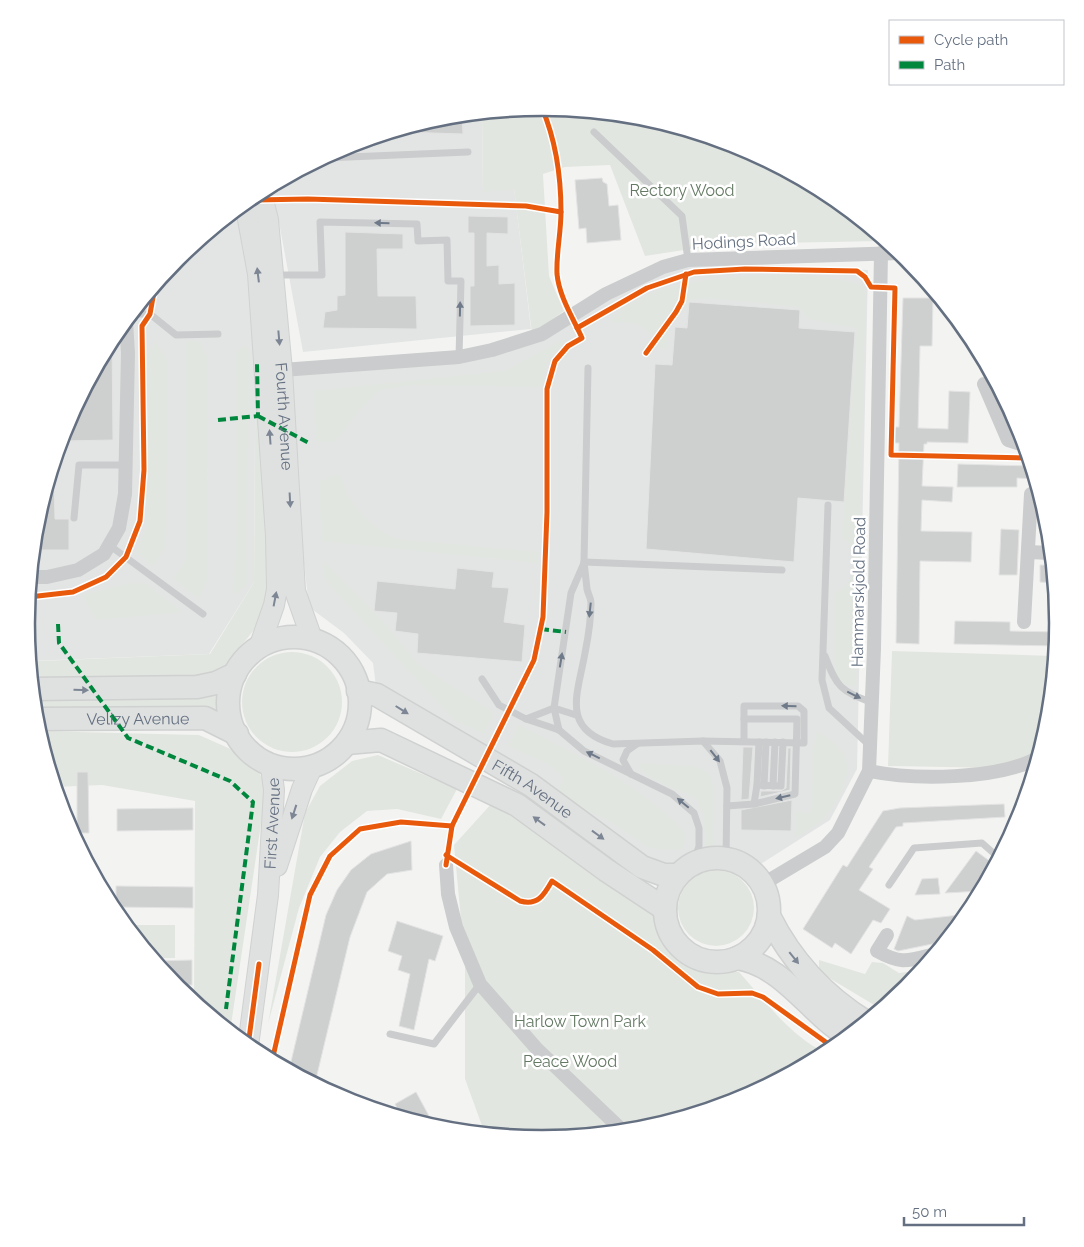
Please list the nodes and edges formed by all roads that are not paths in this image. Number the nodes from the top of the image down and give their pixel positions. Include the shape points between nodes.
1 (594, 132) dead end
2 (468, 152) dead end
3 (343, 157) edge
4 (263, 200) edge
5 (246, 212) edge
6 (881, 253) junction
7 (888, 253) edge
8 (688, 260) junction
9 (274, 276) junction
10 (153, 299) edge
11 (141, 314) edge
12 (150, 314) junction
13 (127, 333) edge
14 (218, 334) dead end
15 (459, 357) junction
16 (588, 368) dead end
17 (282, 370) junction
18 (984, 384) dead end
19 (1015, 442) edge
20 (125, 465) junction
21 (1031, 494) dead end
22 (828, 505) dead end
23 (74, 518) dead end
24 (110, 545) junction
25 (1028, 552) junction
26 (1044, 553) edge
27 (584, 562) junction
28 (782, 570) dead end
29 (37, 577) edge
30 (203, 614) dead end
31 (1024, 622) dead end
32 (312, 639) junction
33 (260, 645) junction
34 (823, 651) junction
35 (235, 674) junction
36 (482, 679) dead end
37 (39, 689) edge
38 (358, 691) junction
39 (873, 703) junction
40 (554, 708) junction
41 (44, 714) edge
42 (576, 716) junction
43 (95, 717) junction
44 (44, 719) edge
45 (526, 719) junction
46 (744, 719) junction
47 (559, 730) junction
48 (237, 734) junction
49 (703, 741) junction
50 (639, 742) junction
51 (744, 742) junction
52 (762, 742) junction
53 (775, 742) junction
54 (783, 742) junction
55 (347, 743) junction
56 (801, 743) junction
57 (870, 746) junction
58 (260, 759) junction
59 (1030, 761) edge
60 (312, 767) junction
61 (869, 770) junction
62 (632, 775) junction
63 (761, 786) junction
64 (772, 786) junction
65 (754, 804) junction
66 (727, 806) junction
67 (994, 854) edge
68 (726, 858) junction
69 (446, 866) dead end
70 (686, 869) junction
71 (764, 884) junction
72 (889, 885) dead end
73 (268, 894) junction
74 (665, 909) junction
75 (769, 916) junction
76 (887, 935) dead end
77 (924, 957) edge
78 (737, 958) junction
79 (480, 984) junction
80 (861, 1018) edge
81 (843, 1032) edge
82 (390, 1034) dead end
83 (249, 1037) edge
84 (616, 1125) edge

1 - 8 lane via 682,216
2 - 3 lane
4 - 9 street, Fourth Avenue
33 -> 5 street, Fourth Avenue via 277,589 276,536 258,274
6 - 7 street, Hodings Road
6 - 8 street, Hodings Road
6 - 39 street, Hammarskjold Road
8 - 15 street, Hodings Road via 663,267 606,294 542,334
15 -> 9 lane via 461,281 448,280 447,240 418,241 417,224 320,222 322,275
9 -> 17 street, Fourth Avenue
10 - 12 lane
11 - 12 lane
12 - 14 lane via 176,335
13 - 20 street
15 - 17 street, Hodings Road
16 - 27 lane
17 -> 32 street, Fourth Avenue via 295,591
18 - 19 street via 1008,440
20 - 23 lane via 79,465
20 - 24 street via 125,494 119,528
21 - 25 street
22 - 34 lane
24 - 29 street via 104,554 78,570
24 - 30 lane
25 - 26 street
25 - 31 street
27 - 28 lane
40 -> 27 lane via 571,593
27 -> 42 lane via 591,601 586,652 575,695
32 - 33 main road via 290,637
32 - 38 main road via 343,658 354,675
33 - 35 main road
34 -> 39 lane via 835,681 849,694
34 - 57 lane via 822,680 830,708
37 -> 35 main road, Velizy Avenue via 197,687
35 - 48 main road via 228,699 230,718
36 - 45 lane via 499,705
38 - 55 main road via 360,713
38 -> 70 main road, Fifth Avenue via 377,695 530,785 642,867 664,875
39 - 57 street, Hammarskjold Road
40 - 42 lane
40 - 45 lane
40 - 47 lane
41 - 43 lane
42 - 50 lane via 584,730 600,740 620,745
43 - 44 main road, Velizy Avenue
43 - 48 main road, Velizy Avenue via 205,718
45 - 47 lane
46 - 51 lane
46 - 56 lane via 797,719
56 -> 46 lane via 804,711 798,706 744,706
62 -> 47 lane via 584,751
48 - 58 main road via 246,748
49 - 50 lane
49 - 51 lane
49 -> 66 lane via 720,761 727,788
50 - 62 lane via 627,751 622,760
51 - 52 lane
52 - 53 lane
52 - 63 lane
53 - 54 lane
53 - 64 lane
54 - 56 lane
54 - 64 lane via 781,786
55 - 60 main road via 335,755
74 -> 55 main road, Fifth Avenue via 517,805 381,740
56 -> 65 lane via 795,794
57 - 61 street, Hammarskjold Road
58 - 60 main road via 294,769
58 - 73 street, First Avenue via 271,767 274,790
59 - 61 street via 986,774 893,776
60 -> 73 street, First Avenue
61 - 71 street, Hammarskjold Road via 832,840
70 -> 62 lane via 699,846 699,828 694,813 672,794
63 - 64 lane
63 - 65 lane
65 - 66 lane
66 - 68 lane
67 - 72 lane via 982,843 914,848
68 - 70 main road via 710,858
68 - 71 main road via 746,866
69 - 79 street via 448,894 456,927
70 - 74 main road via 671,885
71 - 75 main road
73 - 83 street, First Avenue
74 - 78 main road via 667,926 675,941 688,953 703,960 720,962
75 - 78 main road via 759,942
75 -> 80 main road via 782,943 816,984
76 - 77 street via 877,951 894,961
78 - 81 main road via 754,961 778,976
79 - 82 lane via 434,1044
79 - 84 street via 537,1049

